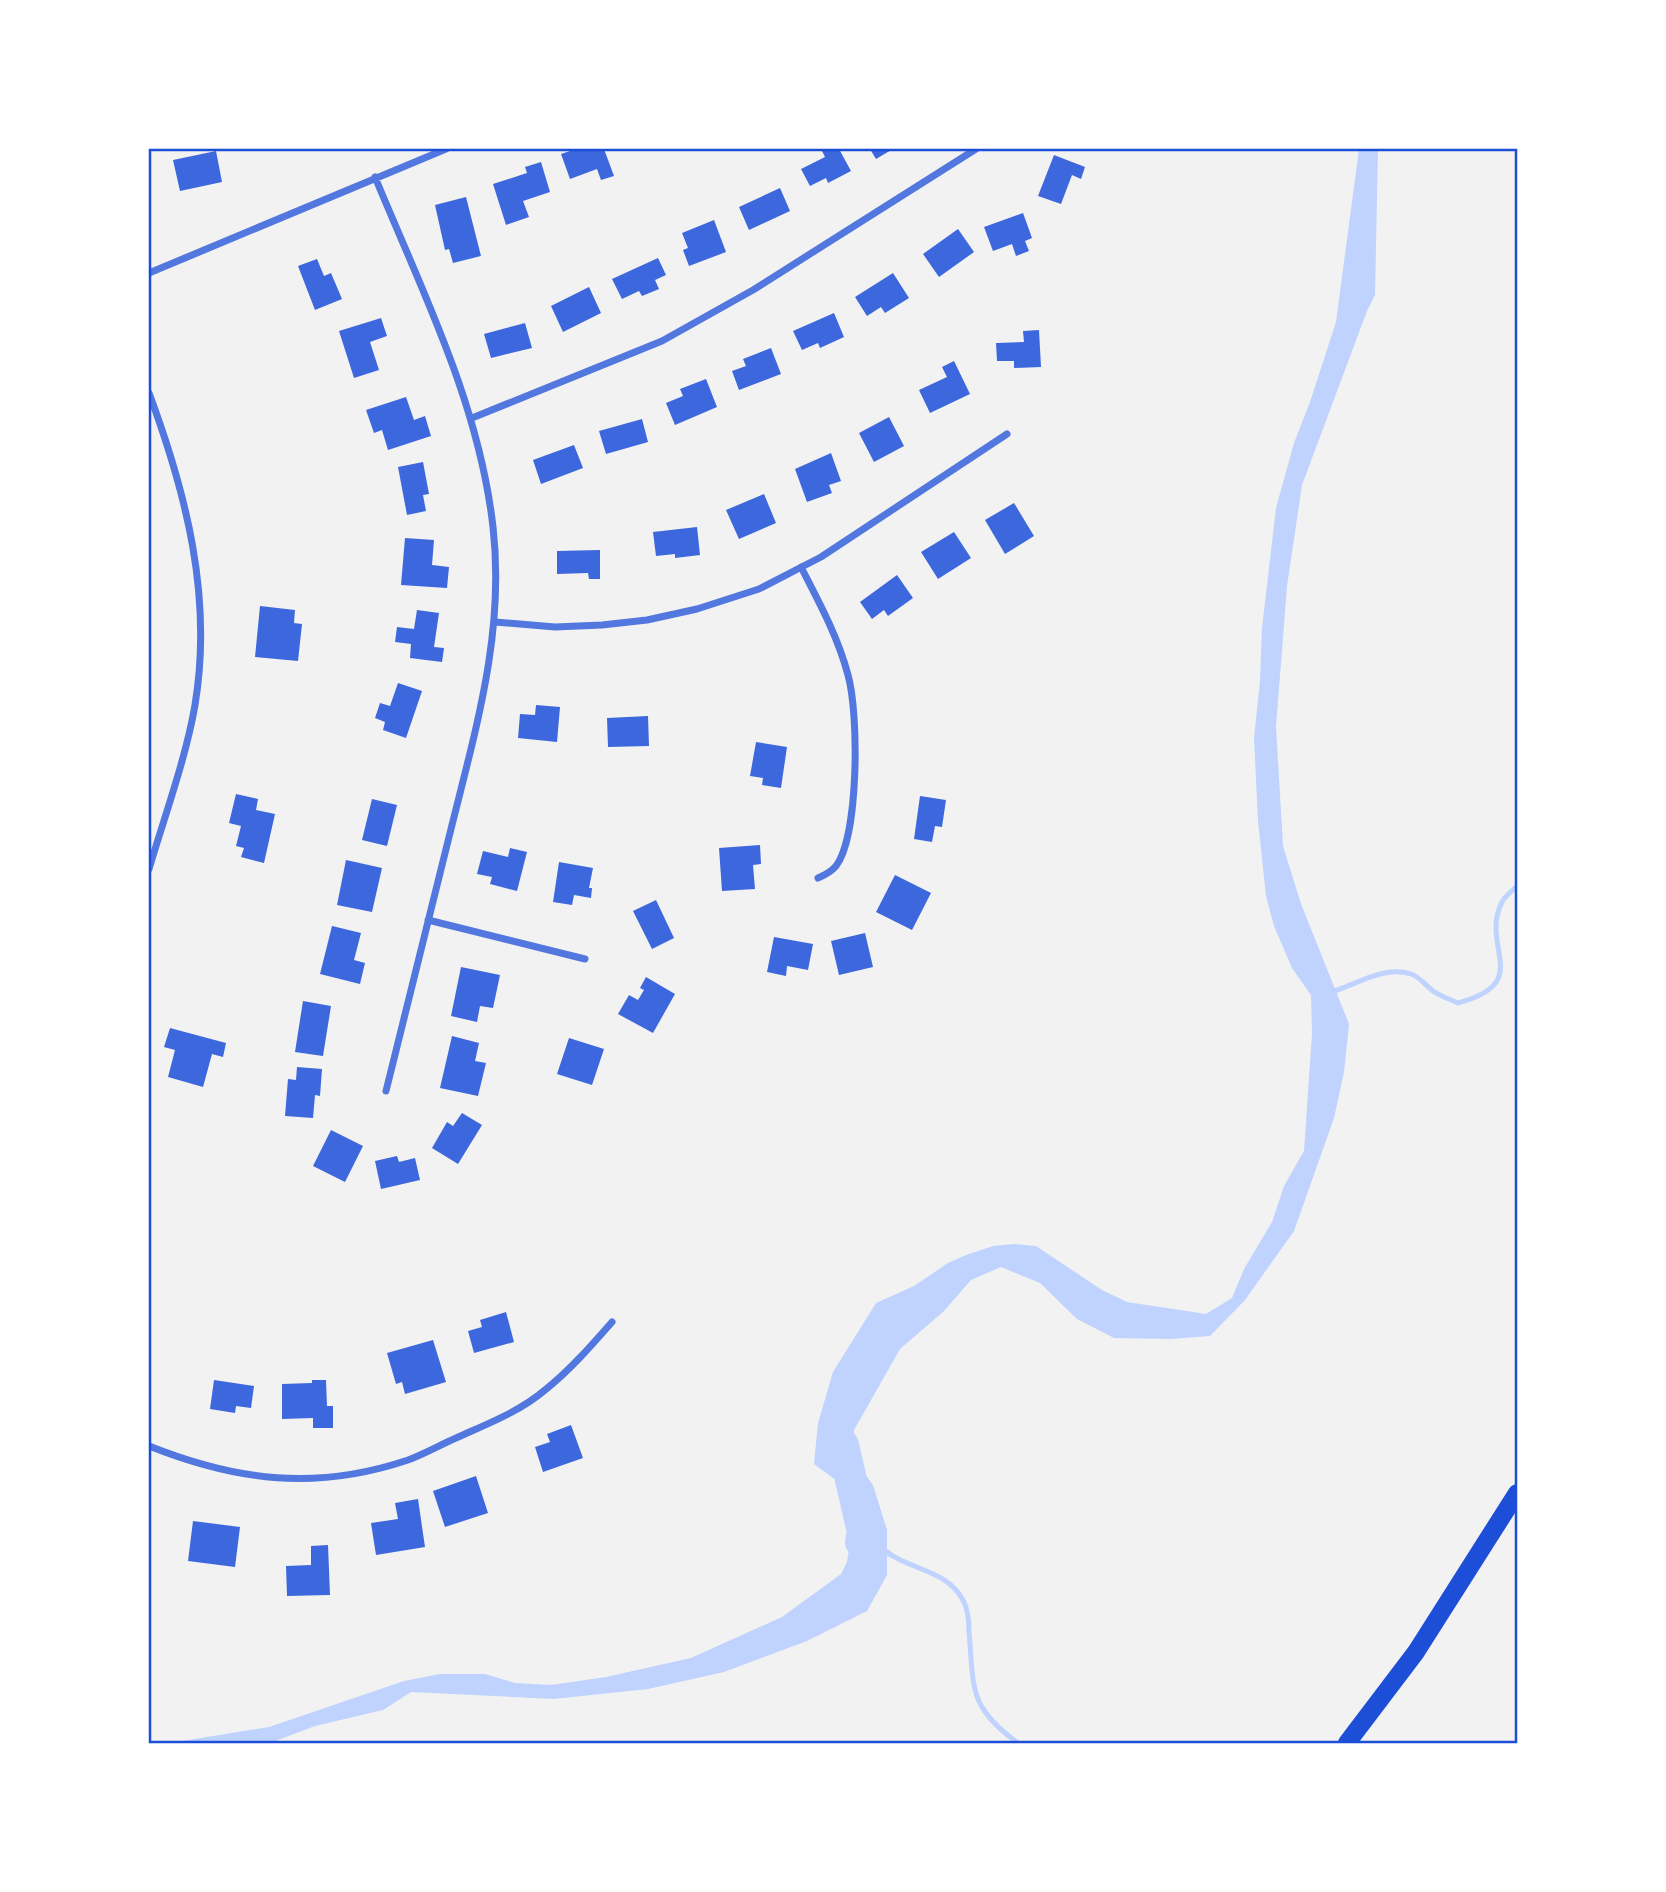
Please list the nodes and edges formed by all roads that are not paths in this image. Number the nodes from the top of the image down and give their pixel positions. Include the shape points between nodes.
1 (446, 149) edge
2 (976, 149) edge
3 (375, 177) junction
4 (149, 273) edge
5 (149, 393) edge
6 (472, 418) junction
7 (1007, 434) dead end
8 (802, 567) junction
9 (495, 622) junction
10 (149, 869) edge
11 (818, 878) dead end
12 (428, 919) junction
13 (585, 959) dead end
14 (386, 1090) dead end
15 (612, 1322) dead end
16 (149, 1446) edge
17 (1517, 1493) edge
18 (1347, 1743) edge

1 - 3 street
2 - 6 street via 764,283 662,341
3 - 4 street
3 - 6 street
5 - 10 street via 186,508 198,580 200,635 192,723
6 - 9 street via 493,527
7 - 8 street
8 - 9 street via 759,589 647,620 555,627
8 - 11 street via 835,637 854,708 854,787 847,841 837,864
9 - 12 street via 483,698
12 - 13 street
12 - 14 street
15 - 16 street via 568,1370 513,1412 410,1459 356,1475 284,1480 254,1477
17 - 18 highway via 1416,1652

